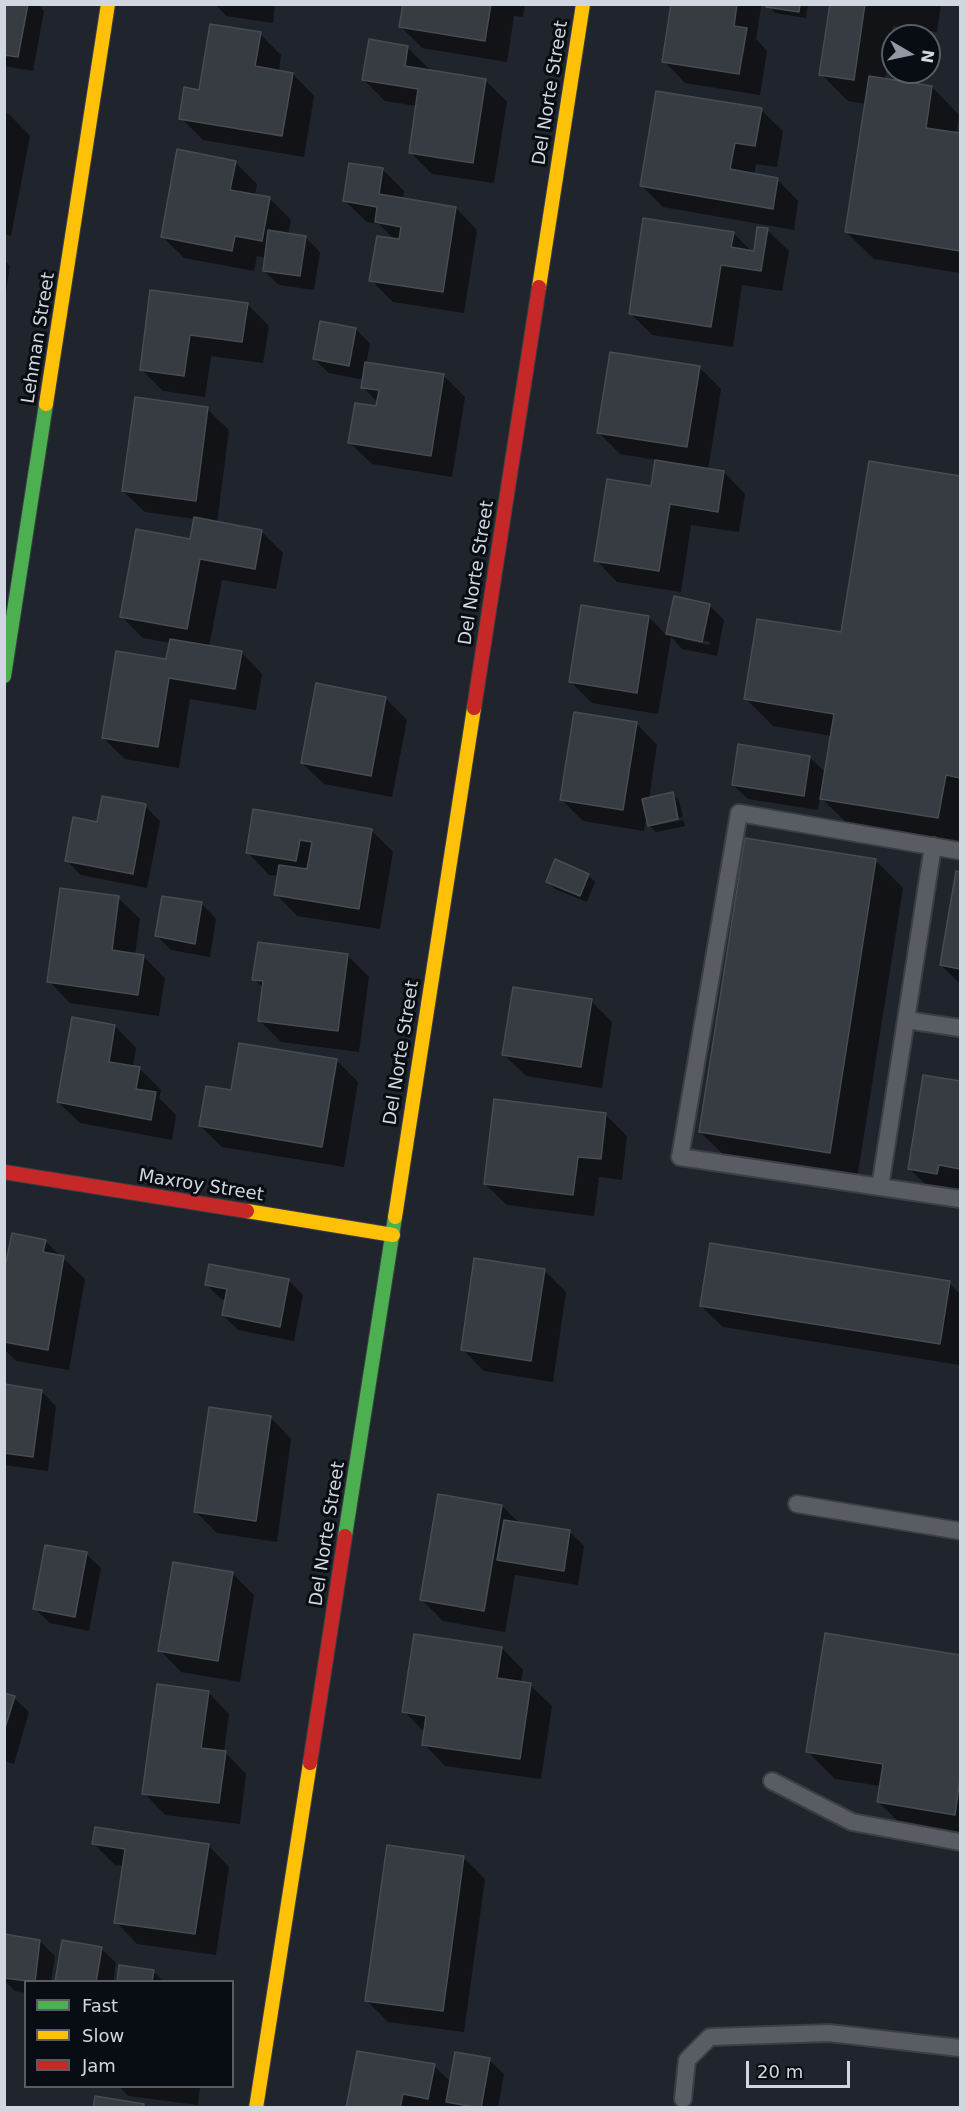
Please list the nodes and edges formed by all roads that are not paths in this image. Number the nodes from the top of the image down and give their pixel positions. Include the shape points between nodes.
1 (108, 4) edge
2 (582, 4) edge
3 (4, 676) edge
4 (933, 846) junction
5 (960, 851) edge
6 (906, 1020) junction
7 (960, 1028) edge
8 (4, 1172) edge
9 (880, 1187) junction
10 (960, 1199) edge
11 (393, 1235) junction
12 (797, 1504) dead end
13 (960, 1531) edge
14 (772, 1781) dead end
15 (960, 1842) edge
16 (960, 2048) edge
17 (683, 2099) dead end
18 (256, 2108) edge

1 - 3 street, Lehman Street
2 - 11 street, Del Norte Street
4 - 5 lane
4 - 6 lane
4 - 9 lane via 739,813 680,1157
6 - 7 lane
6 - 9 lane
8 - 11 street, Maxroy Street
9 - 10 lane
11 - 18 street, Del Norte Street
12 - 13 lane
14 - 15 lane via 852,1822
16 - 17 lane via 829,2033 710,2037 687,2060

